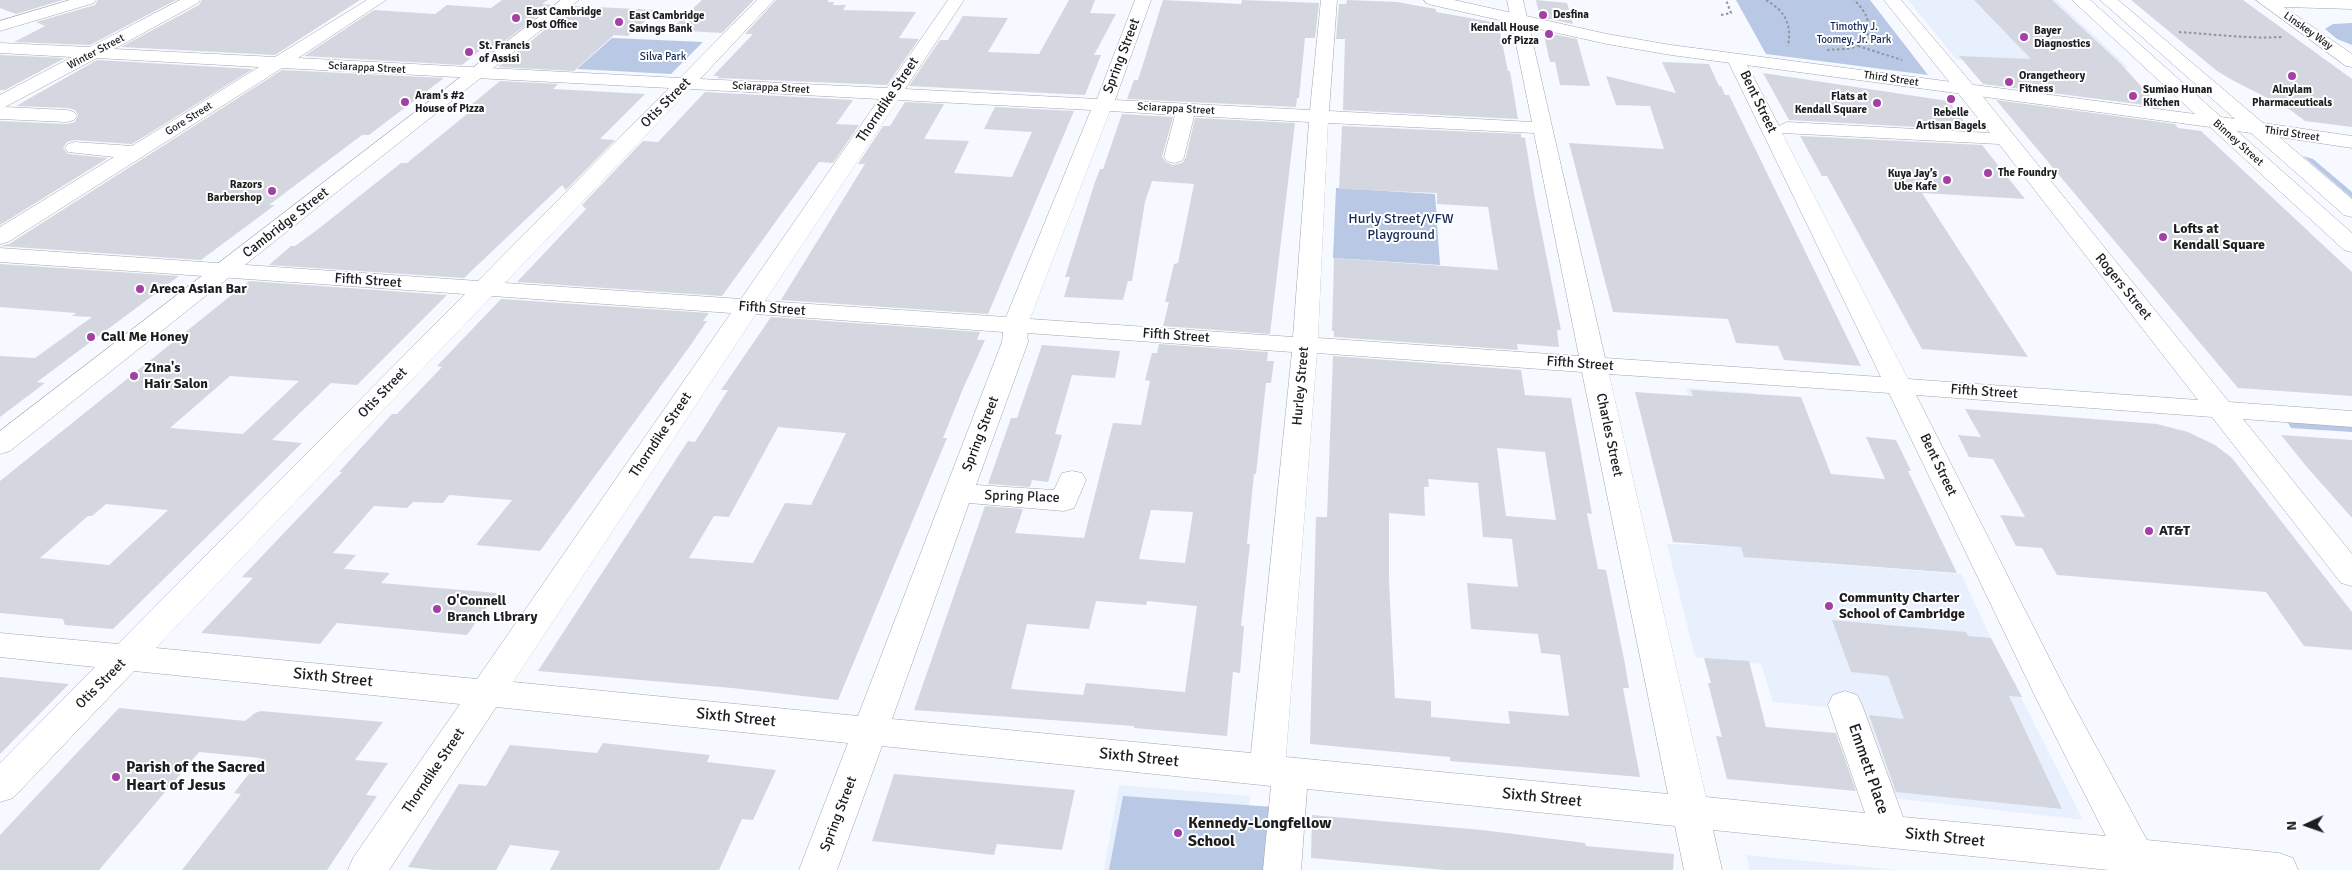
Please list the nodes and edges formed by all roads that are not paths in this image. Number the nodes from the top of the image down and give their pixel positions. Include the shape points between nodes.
1 (54, 0) edge
2 (88, 0) edge
3 (192, 0) edge
4 (378, 0) edge
5 (571, 0) edge
6 (766, 0) edge
7 (956, 0) edge
8 (1143, 0) edge
9 (1329, 0) edge
10 (1432, 0) edge
11 (1892, 0) edge
12 (2080, 0) edge
13 (2108, 0) edge
14 (2264, 0) edge
15 (2352, 4) edge
16 (1517, 9) edge
17 (0, 16) edge
18 (0, 26) edge
19 (3, 49) edge
20 (94, 53) junction
21 (1736, 59) junction
22 (277, 63) junction
23 (2349, 65) edge
24 (477, 74) junction
25 (684, 84) junction
26 (1964, 89) junction
27 (892, 94) junction
28 (0, 103) edge
29 (1104, 105) junction
30 (1186, 110) junction
31 (0, 113) edge
32 (67, 116) dead end
33 (1319, 116) junction
34 (2215, 122) junction
35 (1543, 128) junction
36 (1787, 128) dead end
37 (2259, 130) junction
38 (1996, 139) dead end
39 (2352, 142) edge
40 (75, 148) dead end
41 (136, 152) junction
42 (1174, 157) dead end
43 (2352, 210) edge
44 (0, 237) edge
45 (2352, 245) edge
46 (0, 255) edge
47 (223, 271) junction
48 (484, 289) junction
49 (748, 307) junction
50 (1015, 325) junction
51 (1305, 344) junction
52 (1594, 365) junction
53 (1898, 386) junction
54 (2221, 410) junction
55 (2352, 419) edge
56 (0, 445) edge
57 (1072, 480) dead end
58 (959, 493) junction
59 (2352, 575) edge
60 (0, 645) edge
61 (126, 658) junction
62 (486, 694) junction
63 (1845, 705) dead end
64 (870, 731) junction
65 (1278, 772) junction
66 (0, 787) edge
67 (1691, 813) junction
68 (1890, 832) junction
69 (2139, 863) edge
70 (367, 870) edge
71 (818, 870) edge
72 (1282, 870) edge
73 (1703, 870) edge
74 (2279, 870) edge

1 - 17 main road
2 - 18 main road
3 - 20 main road, Winter Street
4 - 22 main road, Gore Street
5 - 24 main road, Cambridge Street
6 - 25 main road, Otis Street
7 - 27 main road, Thorndike Street
8 - 29 main road, Spring Street
9 - 33 main road, Hurley Street
10 - 16 main road, Third Street
11 - 26 main road, Rogers Street
12 - 34 main road, Binney Street
13 - 37 main road, Binney Street
14 - 15 main road
14 - 23 main road, Linskey Way
16 - 21 main road, Third Street via 1616,40
16 - 35 main road, Charles Street
19 - 20 main road, Sciarappa Street
20 - 22 main road, Sciarappa Street
20 - 28 main road, Winter Street
21 - 26 main road, Third Street
21 - 53 main road, Bent Street
22 - 24 main road, Sciarappa Street
22 - 41 main road, Gore Street
24 - 25 main road, Sciarappa Street
24 - 47 main road, Cambridge Street
25 - 27 main road, Sciarappa Street
25 - 48 main road, Otis Street
26 - 34 main road, Third Street
26 - 54 main road, Rogers Street
27 - 29 main road, Sciarappa Street
27 - 49 main road, Thorndike Street
29 - 30 main road, Sciarappa Street
29 - 50 main road, Spring Street
30 - 33 main road, Sciarappa Street
30 - 42 main road
31 - 32 main road
33 - 35 main road, Sciarappa Street
33 - 51 main road, Hurley Street
34 - 37 main road, Third Street
34 - 45 main road, Binney Street
35 - 52 main road, Charles Street
36 - 38 main road
37 - 39 main road, Third Street
37 - 43 main road, Binney Street
40 - 41 main road
41 - 44 main road, Gore Street
46 - 47 main road, Fifth Street
47 - 48 main road, Fifth Street
47 - 56 main road, Cambridge Street
48 - 49 main road, Fifth Street
48 - 61 main road, Otis Street
49 - 50 main road, Fifth Street
49 - 62 main road, Thorndike Street
50 - 51 main road, Fifth Street
50 - 58 main road, Spring Street via 1015,342
51 - 52 main road, Fifth Street
51 - 65 main road, Hurley Street
52 - 53 main road, Fifth Street
52 - 67 main road, Charles Street
53 - 54 main road, Fifth Street
53 - 69 main road, Bent Street
54 - 55 main road, Fifth Street
54 - 59 main road, Rogers Street
57 - 58 main road, Spring Place via 1064,501
58 - 64 main road, Spring Street
60 - 61 main road, Sixth Street
61 - 62 main road, Sixth Street
61 - 66 main road, Otis Street
62 - 64 main road, Sixth Street
62 - 70 main road, Thorndike Street
63 - 68 main road, Emmett Place
64 - 65 main road, Sixth Street
64 - 71 main road, Spring Street
65 - 67 main road, Sixth Street
65 - 72 main road, Hurley Street
67 - 68 main road, Sixth Street
67 - 73 main road, Charles Street
68 - 69 main road, Sixth Street
69 - 74 main road, Sixth Street

